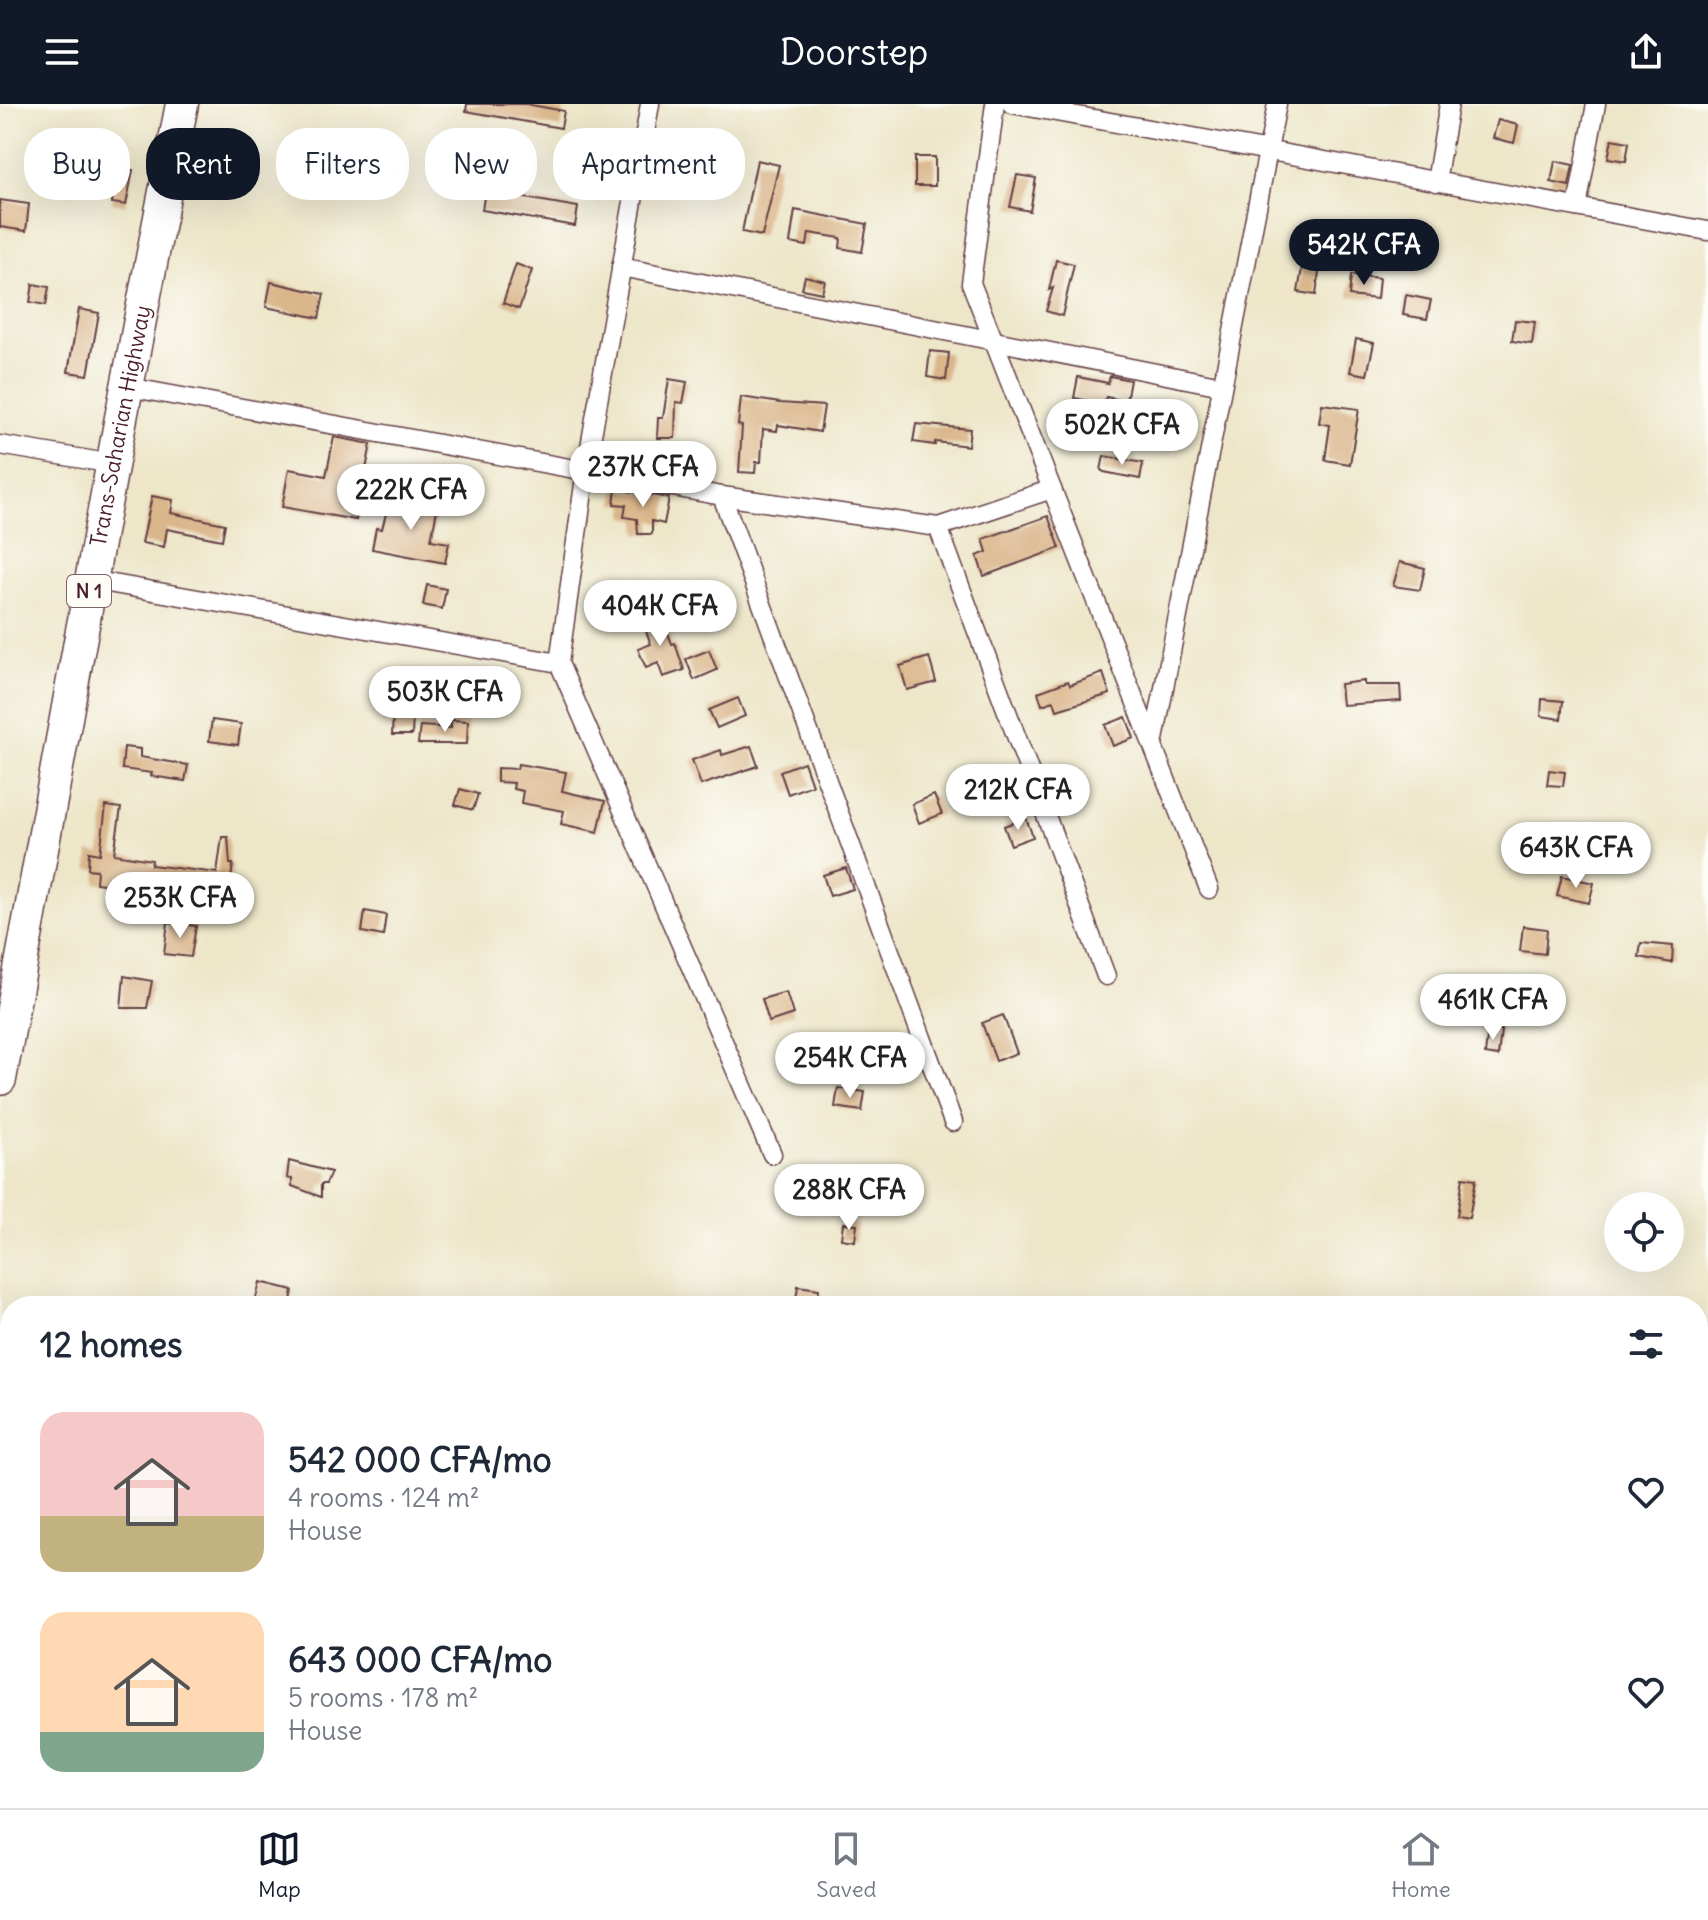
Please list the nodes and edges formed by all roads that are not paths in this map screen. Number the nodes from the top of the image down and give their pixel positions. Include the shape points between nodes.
1 (182, 104) edge
2 (650, 104) edge
3 (995, 104) edge
4 (1012, 104) edge
5 (1277, 104) edge
6 (1449, 104) edge
7 (1596, 104) edge
8 (1268, 151) junction
9 (1436, 182) junction
10 (1577, 207) junction
11 (1708, 231) edge
12 (621, 267) junction
13 (993, 340) junction
14 (1222, 386) junction
15 (128, 387) junction
16 (0, 445) edge
17 (113, 464) junction
18 (586, 470) junction
19 (1052, 489) junction
20 (722, 496) junction
21 (938, 527) junction
22 (91, 580) junction
23 (559, 663) junction
24 (1153, 746) junction
25 (1209, 889) dead end
26 (1106, 976) dead end
27 (0, 1079) edge
28 (953, 1122) dead end
29 (772, 1154) dead end

1 - 15 highway, Trans-Saharian Highway / N 1
2 - 12 street
3 - 13 street via 971,283
4 - 8 street
5 - 8 street
6 - 9 street
7 - 10 street
8 - 9 street
8 - 14 street
9 - 10 street
10 - 11 street
12 - 13 street
12 - 18 street
13 - 14 street
13 - 19 street
14 - 24 street
15 - 17 highway, Trans-Saharian Highway / N 1
15 - 18 street
16 - 17 street
17 - 22 highway, Trans-Saharian Highway / N 1
18 - 20 street
18 - 23 street
19 - 21 street
19 - 24 street
20 - 21 street
20 - 28 street
21 - 26 street
22 - 23 street
22 - 27 highway, Trans-Saharian Highway / N 1
23 - 29 street
24 - 25 street

